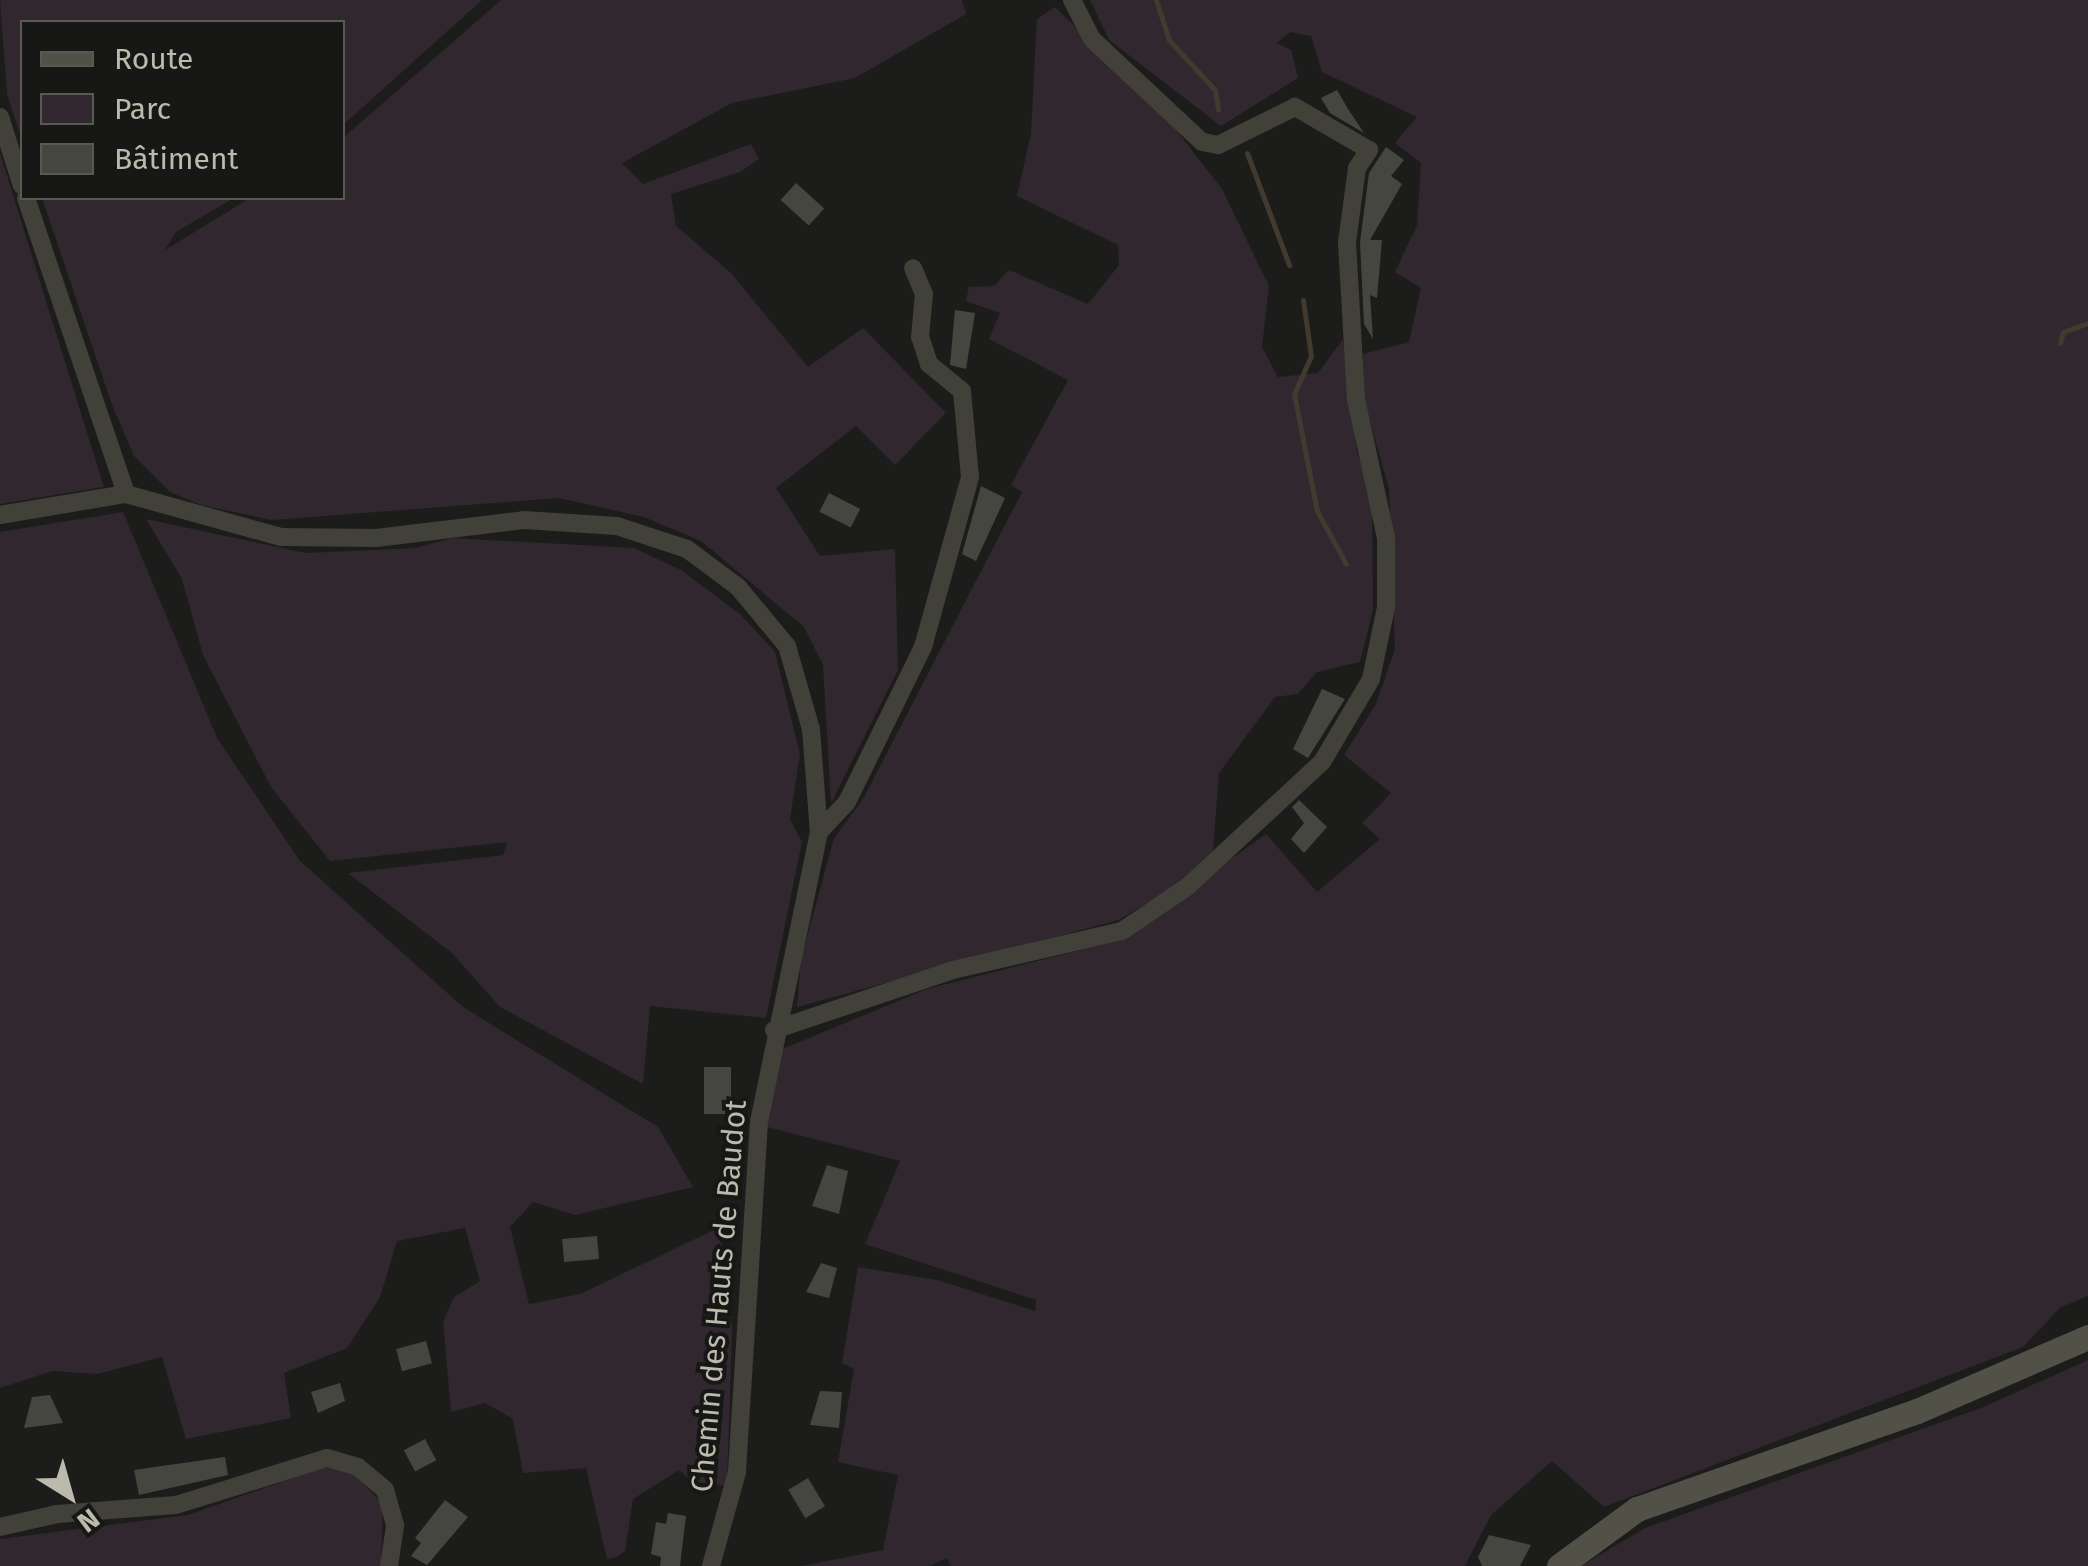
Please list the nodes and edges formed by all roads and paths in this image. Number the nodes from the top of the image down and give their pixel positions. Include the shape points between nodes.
1 (1072, 0) edge
2 (0, 117) edge
3 (20, 180) edge
4 (27, 200) edge
5 (913, 268) dead end
6 (126, 494) junction
7 (0, 514) edge
8 (819, 832) junction
9 (774, 1030) junction
10 (2088, 1337) edge
11 (0, 1527) edge
12 (392, 1565) edge
13 (711, 1566) edge
14 (1559, 1566) edge

1 - 9 street via 1092,39 1202,142 1218,145 1294,107 1369,150 1347,214 1350,350 1380,492 1386,608 1371,680 1322,762 1186,888 1122,931 954,970
2 - 3 street
4 - 6 street
5 - 8 street via 924,294 920,337 929,364 962,391 970,477 923,647 855,788
6 - 7 street
6 - 8 street via 281,537 376,538 524,520 656,533 738,586 787,646 812,730
8 - 9 street, Chemin des Hauts de Baudot
9 - 13 street, Chemin des Hauts de Baudot via 758,1122 737,1472
10 - 14 street via 1917,1411 1666,1500 1598,1531
11 - 12 street via 57,1514 176,1505 326,1458 358,1467 385,1490 395,1526

